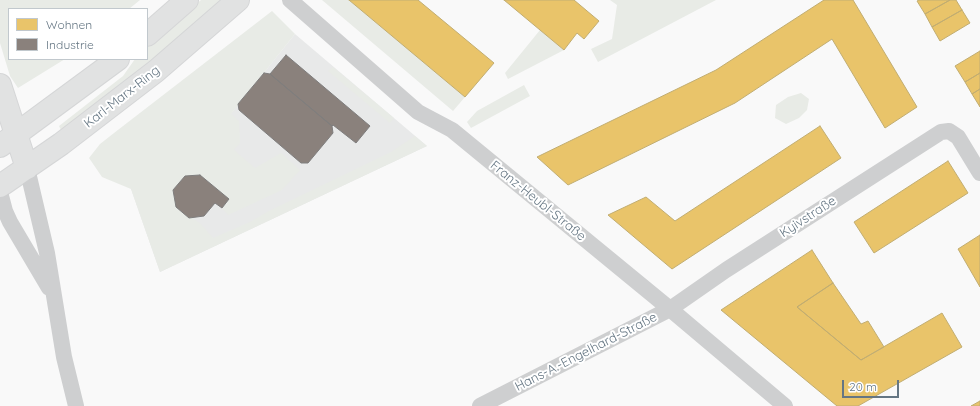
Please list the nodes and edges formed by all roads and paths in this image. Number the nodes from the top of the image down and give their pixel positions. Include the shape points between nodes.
1 (187, 0) edge
2 (238, 0) edge
3 (290, 0) edge
4 (148, 34) edge
5 (117, 60) edge
6 (0, 85) edge
7 (8, 141) edge
8 (27, 168) junction
9 (980, 173) edge
10 (0, 186) edge
11 (0, 192) edge
12 (52, 293) junction
13 (670, 309) junction
14 (76, 406) edge
15 (480, 406) edge
16 (785, 406) edge

1 - 4 main road
2 - 8 main road, Karl-Marx-Ring via 156,71
3 - 13 street, Franz-Heubl-Straße via 418,112 452,130
5 - 7 main road
6 - 7 main road
7 - 8 main road
8 - 10 main road, Karl-Marx-Ring
8 - 12 street via 47,253
9 - 13 street, Kyivstraße via 958,136 949,131 941,132 726,270
11 - 12 street via 10,222
12 - 14 street
13 - 15 street, Hans-A.-Engelhard-Straße
13 - 16 street, Franz-Heubl-Straße

